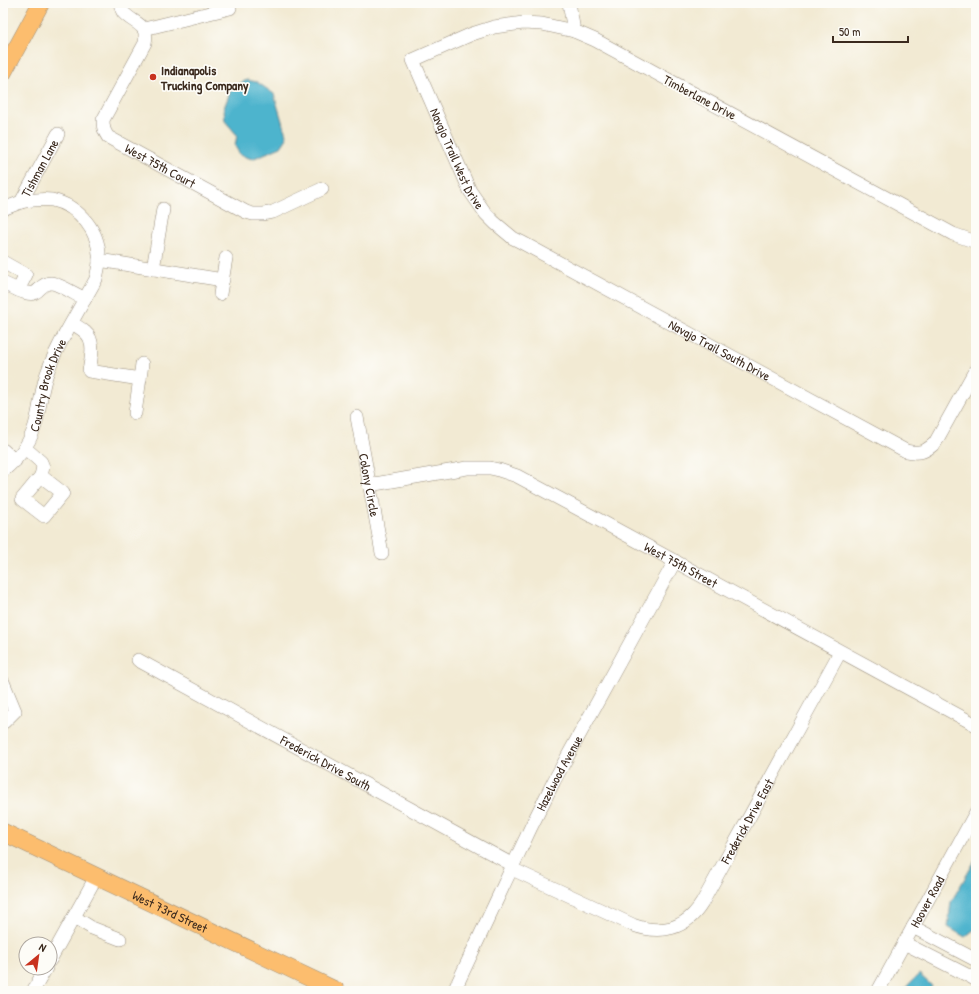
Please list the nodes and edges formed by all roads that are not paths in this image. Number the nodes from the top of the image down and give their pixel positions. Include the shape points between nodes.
1 (41, 3) edge
2 (120, 3) edge
3 (569, 3) edge
4 (230, 8) dead end
5 (144, 30) junction
6 (574, 31) junction
7 (413, 60) joint
8 (3, 73) edge
9 (58, 134) dead end
10 (322, 189) dead end
11 (21, 202) junction
12 (3, 209) edge
13 (163, 209) dead end
14 (521, 242) joint
15 (976, 242) edge
16 (226, 258) dead end
17 (100, 260) junction
18 (3, 262) edge
19 (153, 269) junction
20 (223, 280) junction
21 (3, 283) edge
22 (18, 290) junction
23 (220, 294) dead end
24 (85, 299) junction
25 (72, 323) junction
26 (142, 364) dead end
27 (976, 369) edge
28 (140, 379) junction
29 (135, 413) dead end
30 (357, 416) dead end
31 (25, 448) junction
32 (3, 450) edge
33 (15, 461) junction
34 (3, 471) edge
35 (41, 476) dead end
36 (369, 485) junction
37 (382, 553) dead end
38 (675, 561) junction
39 (840, 652) junction
40 (138, 660) dead end
41 (3, 682) edge
42 (3, 722) edge
43 (976, 725) edge
44 (976, 812) edge
45 (3, 832) edge
46 (513, 867) junction
47 (96, 877) junction
48 (614, 916) joint
49 (74, 917) junction
50 (913, 927) junction
51 (120, 939) dead end
52 (904, 943) junction
53 (58, 946) edge
54 (976, 960) edge
55 (41, 976) edge
56 (976, 980) edge
57 (33, 991) edge
58 (337, 991) edge
59 (454, 991) edge
60 (878, 991) edge

1 - 8 main road
2 - 5 street via 124,13
3 - 6 street
4 - 5 street
5 - 10 street, West 75th Court via 146,43 103,120 104,131 108,137 253,214 273,212
6 - 7 street, Timberlane Drive via 542,24 494,27
6 - 15 street, Timberlane Drive via 953,234
7 - 14 street, Navajo Trail West Drive via 470,191 495,223
9 - 11 street, Tishman Lane
11 - 12 street, Tishman Lane
11 - 17 street, Tishman Lane via 51,200 76,211 94,232
13 - 19 street
14 - 27 street, Navajo Trail South Drive via 906,451 920,452 935,443
16 - 20 street
17 - 19 street
17 - 24 street, Country Brook Drive via 96,279
18 - 22 street via 26,275
19 - 20 street
20 - 23 street
21 - 22 street
22 - 24 street via 31,294 49,282
24 - 25 street, Country Brook Drive
25 - 28 street, Country Brook Drive via 84,331 91,340 89,371
25 - 31 street, Country Brook Drive via 49,368 38,418
26 - 28 street
28 - 29 street
30 - 36 street, Colony Circle
31 - 33 street, Country Brook Drive
31 - 35 street, Country Brook Drive via 41,462
32 - 33 street
33 - 34 street, Country Brook Drive
36 - 37 street, Colony Circle
36 - 38 street, West 75th Street via 467,468 499,470 517,476
38 - 39 street, West 75th Street
38 - 46 street, Hazelwood Avenue via 554,781
39 - 43 street, West 75th Street
39 - 48 street, Frederick Drive East via 702,902 690,918 669,928 652,930
40 - 46 street, Frederick Drive South
41 - 42 street via 15,711
44 - 50 street, Hoover Road
45 - 47 main road, West 73rd Street
46 - 48 street, Frederick Drive South
46 - 59 street, Hazelwood Avenue
47 - 49 street
47 - 58 main road, West 73rd Street
49 - 51 street via 92,928
49 - 53 street
50 - 52 street, Hoover Road
50 - 54 street
52 - 56 street
52 - 60 street, Hoover Road
55 - 57 street

